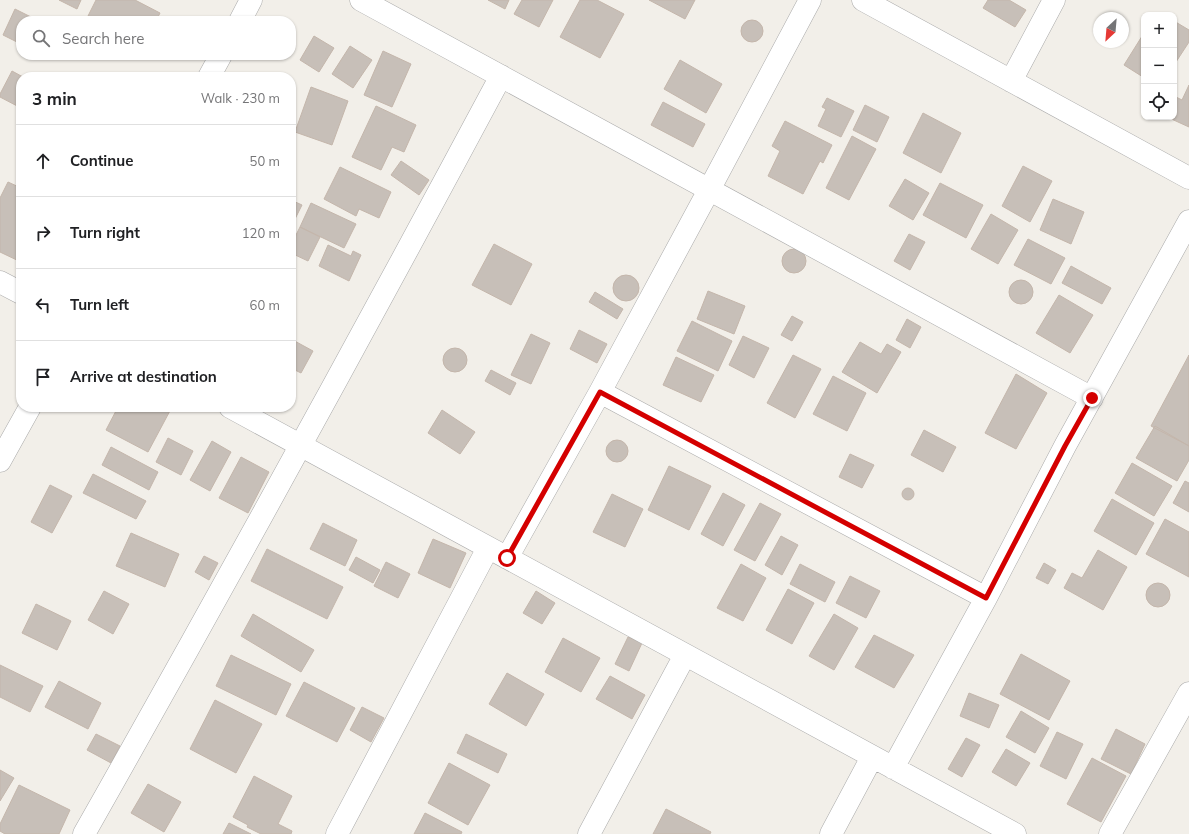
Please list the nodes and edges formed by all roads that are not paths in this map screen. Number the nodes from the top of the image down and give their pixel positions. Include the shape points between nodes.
1 (251, 0) edge
2 (361, 0) edge
3 (810, 0) edge
4 (863, 0) edge
5 (1054, 0) edge
6 (243, 16) edge
7 (218, 60) edge
8 (212, 72) edge
9 (501, 76) junction
10 (1011, 81) junction
11 (1189, 178) edge
12 (709, 190) junction
13 (1189, 221) edge
14 (0, 282) edge
15 (16, 290) edge
16 (600, 392) junction
17 (1092, 398) junction
18 (27, 412) edge
19 (239, 412) edge
20 (300, 445) junction
21 (0, 462) edge
22 (488, 548) junction
23 (507, 558) junction
24 (986, 598) junction
25 (685, 655) junction
26 (1189, 693) edge
27 (872, 757) junction
28 (893, 768) junction
29 (84, 834) edge
30 (337, 834) edge
31 (589, 834) edge
32 (831, 834) edge
33 (1014, 834) edge
34 (1110, 834) edge

1 - 6 street
2 - 9 street
3 - 12 street
4 - 10 street
5 - 10 street
7 - 8 street
9 - 12 street
9 - 20 street
10 - 11 street
12 - 16 street
12 - 17 street
13 - 17 street
14 - 15 street
16 - 23 street
16 - 24 street
17 - 24 street
18 - 21 street
19 - 20 street
20 - 22 street
20 - 29 street
22 - 23 street
22 - 30 street
23 - 25 street
24 - 28 street
25 - 27 street
25 - 31 street
26 - 34 street
27 - 28 street
27 - 32 street
28 - 33 street

